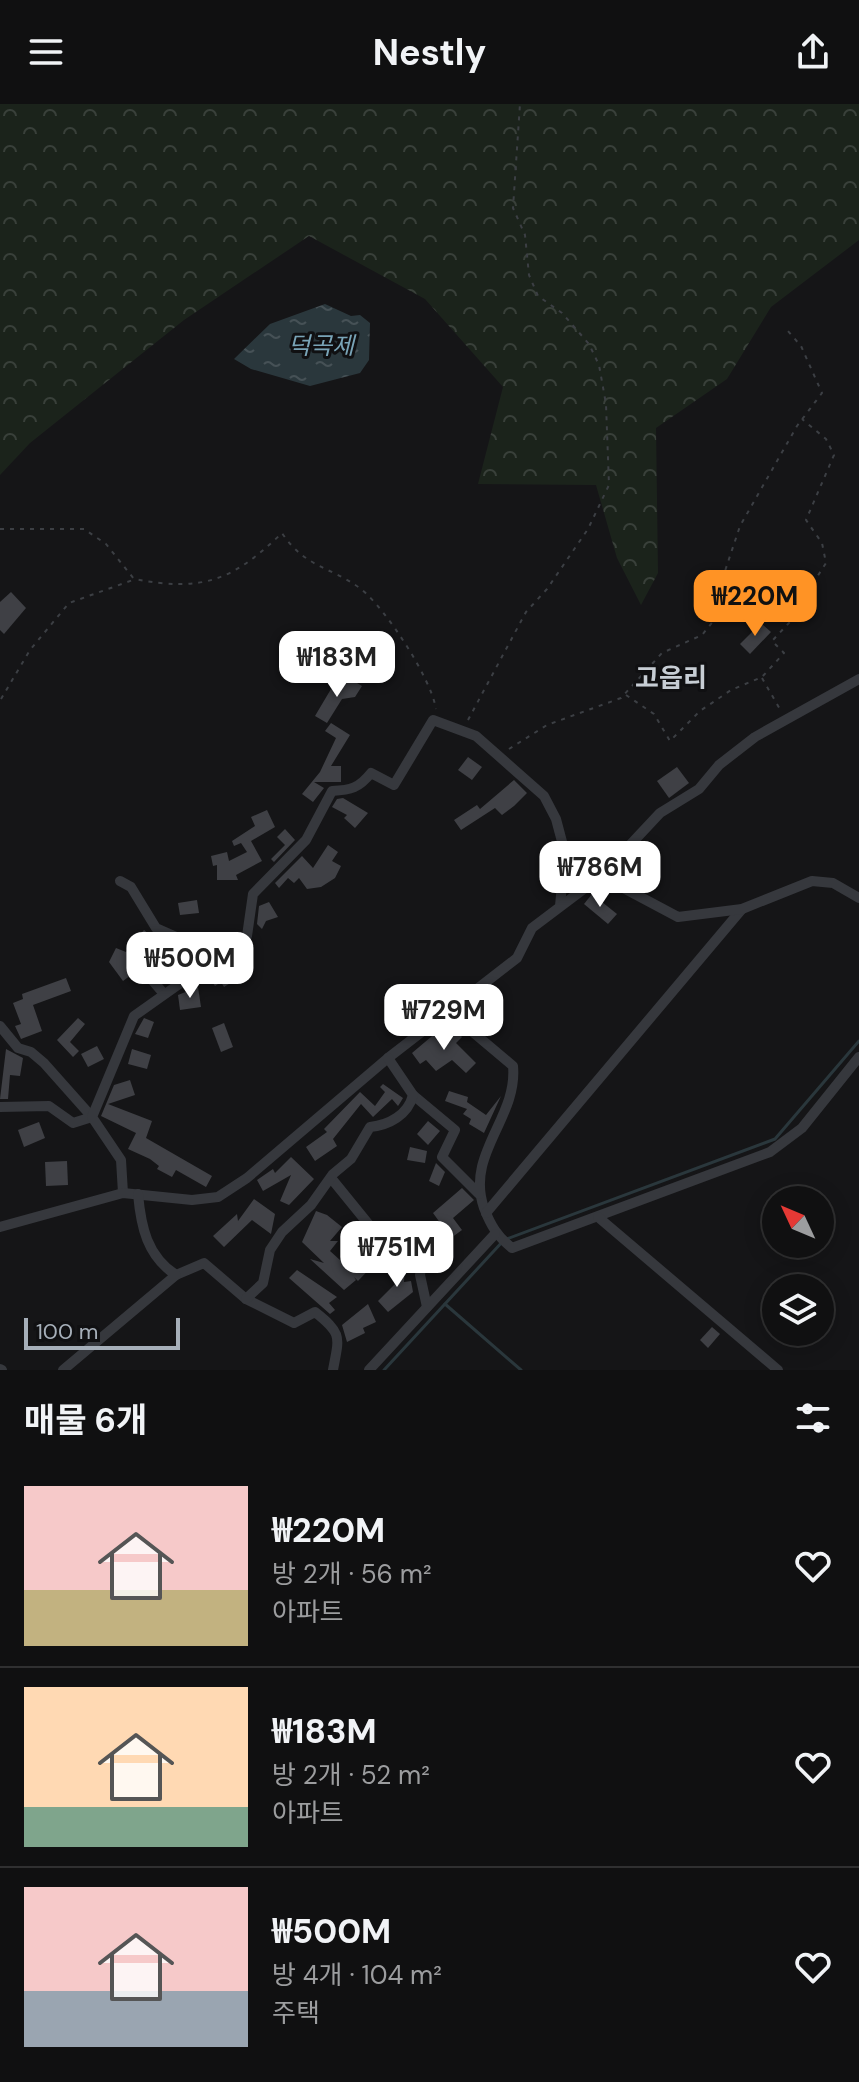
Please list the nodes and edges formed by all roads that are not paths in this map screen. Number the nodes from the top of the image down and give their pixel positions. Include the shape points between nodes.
1 (859, 679) edge
2 (601, 876) junction
3 (120, 881) dead end
4 (859, 898) edge
5 (560, 906) junction
6 (742, 909) junction
7 (135, 960) dead end
8 (211, 960) junction
9 (164, 994) junction
10 (449, 1012) junction
11 (0, 1026) edge
12 (859, 1057) edge
13 (388, 1058) junction
14 (413, 1095) junction
15 (0, 1107) edge
16 (92, 1117) junction
17 (331, 1178) junction
18 (123, 1193) junction
19 (138, 1194) junction
20 (479, 1194) junction
21 (486, 1213) junction
22 (598, 1217) junction
23 (0, 1227) edge
24 (495, 1234) junction
25 (176, 1275) junction
26 (246, 1299) junction
27 (427, 1307) junction
28 (63, 1370) edge
29 (333, 1370) edge
30 (369, 1370) edge
31 (778, 1370) edge

1 - 2 street via 785,718 719,765 699,789 660,813
2 - 5 street
2 - 6 street via 678,917
3 - 8 street via 131,887 156,928 190,943
4 - 6 street via 833,883 812,881
5 - 8 street via 565,853 544,796 476,736 433,720 394,785 371,773 362,785 332,791 306,840 253,894 247,936
5 - 10 street via 532,928 517,958
6 - 21 street
7 - 9 street
8 - 9 street
9 - 16 street via 134,1016
10 - 13 street
10 - 20 street via 513,1066 511,1094 480,1165
11 - 16 street via 18,1048 44,1063
12 - 22 street via 786,1143
13 - 14 street
13 - 19 street via 218,1197
14 - 17 street via 402,1114 370,1127 351,1159
14 - 20 street via 455,1130 442,1157
15 - 16 street via 49,1106 73,1123
16 - 18 street via 121,1160
17 - 26 street via 282,1232 270,1250 263,1283
17 - 27 street via 396,1258 422,1262
18 - 19 street
18 - 23 street
19 - 25 street via 149,1246 162,1266
20 - 21 street
21 - 24 street
22 - 24 street via 512,1248
22 - 31 street
24 - 27 street
25 - 26 street via 204,1263
25 - 28 street
26 - 29 street via 294,1323 315,1312 335,1327 339,1336
27 - 30 street

